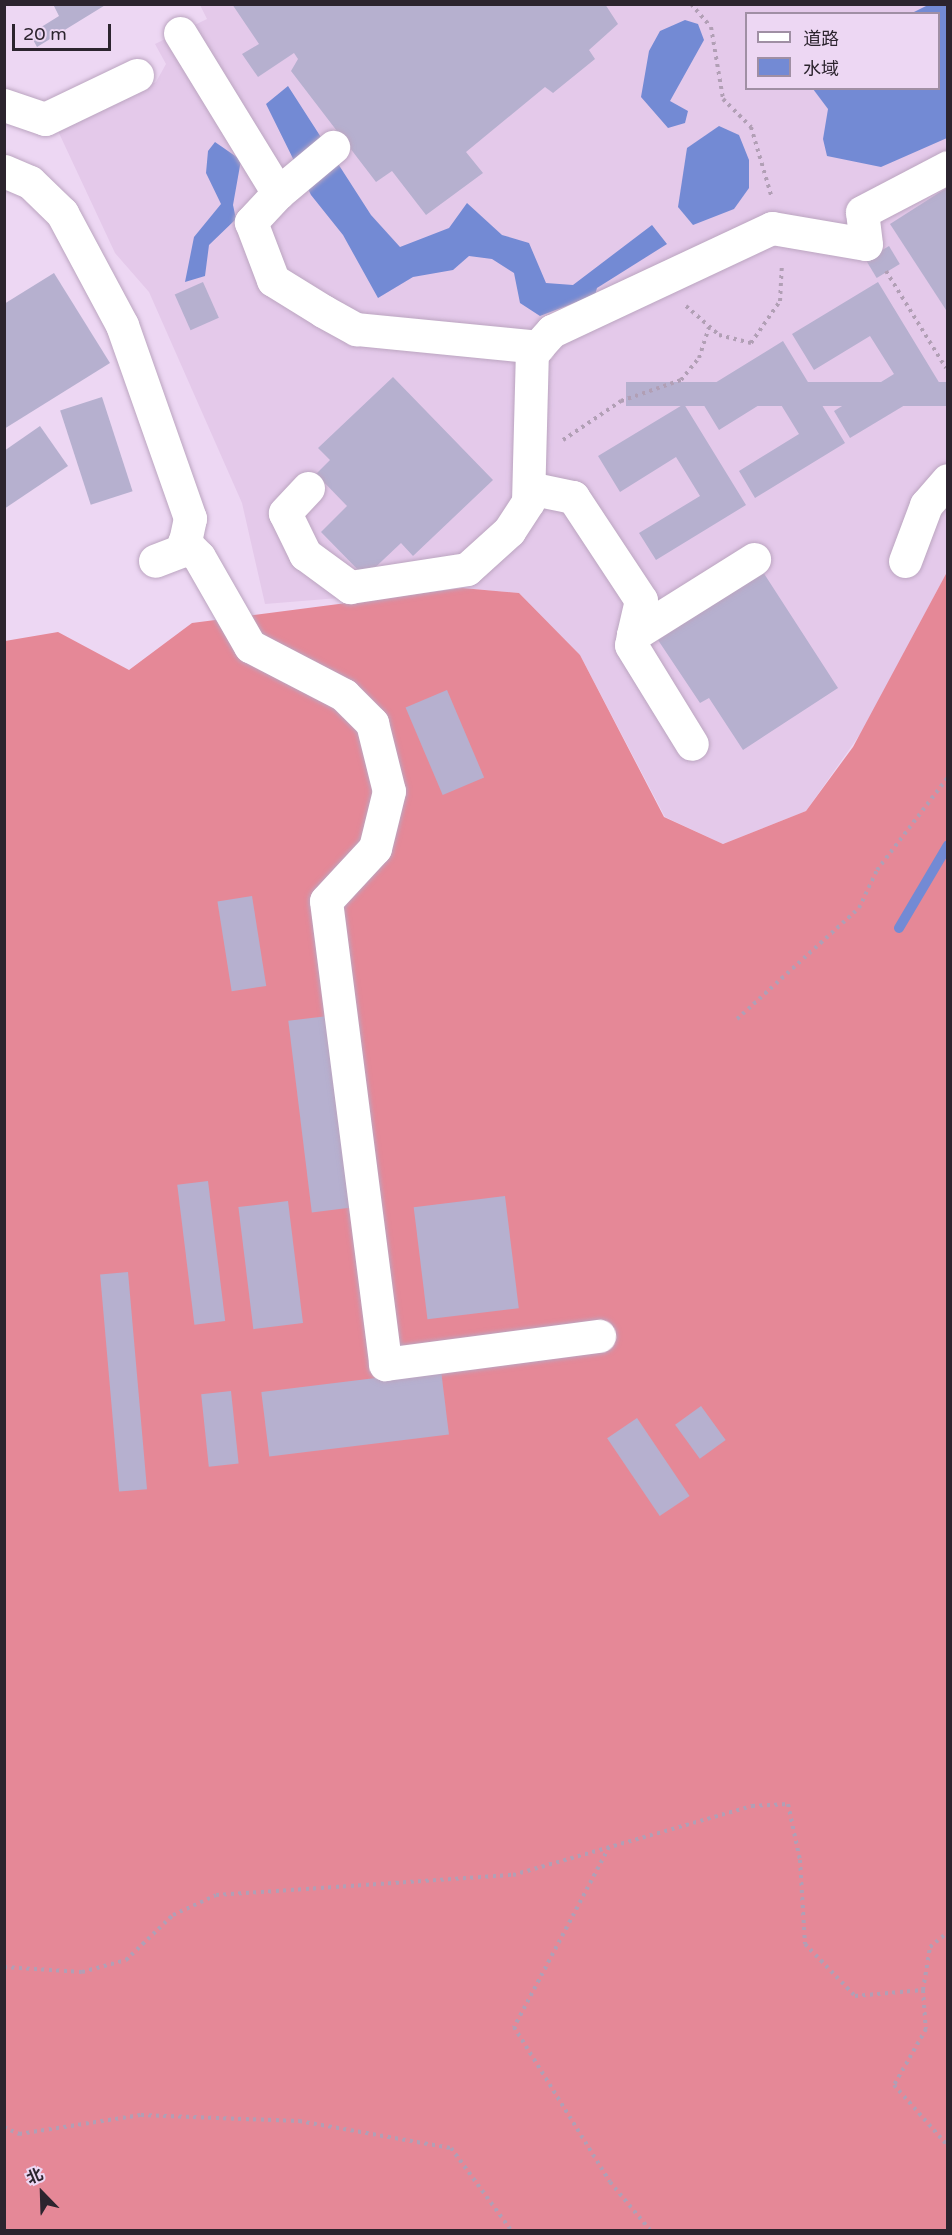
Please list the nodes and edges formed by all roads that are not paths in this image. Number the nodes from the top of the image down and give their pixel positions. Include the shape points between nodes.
1 (180, 33) dead end
2 (137, 75) dead end
3 (4, 105) edge
4 (333, 147) dead end
5 (948, 167) edge
6 (4, 171) edge
7 (278, 193) junction
8 (538, 347) junction
9 (948, 480) edge
10 (308, 488) dead end
11 (529, 488) junction
12 (184, 542) junction
13 (754, 559) dead end
14 (155, 561) dead end
15 (905, 561) dead end
16 (633, 635) junction
17 (692, 744) dead end
18 (599, 1336) dead end

1 - 7 street
2 - 3 street via 45,119
4 - 7 street
5 - 8 street via 862,212 866,244 816,231 772,228 552,332
6 - 12 street via 30,182 62,213 122,325 190,518
7 - 8 street via 250,222 273,280 323,311 356,329
8 - 11 street via 532,353
9 - 15 street via 926,506
10 - 11 street via 285,513 305,554 350,588 467,569 509,531 528,501
11 - 16 street via 573,498 641,600
12 - 14 street via 183,550
12 - 18 street via 199,557 250,646 344,695 372,723 389,791 375,848 326,901 385,1364
13 - 16 street
16 - 17 street via 631,645

